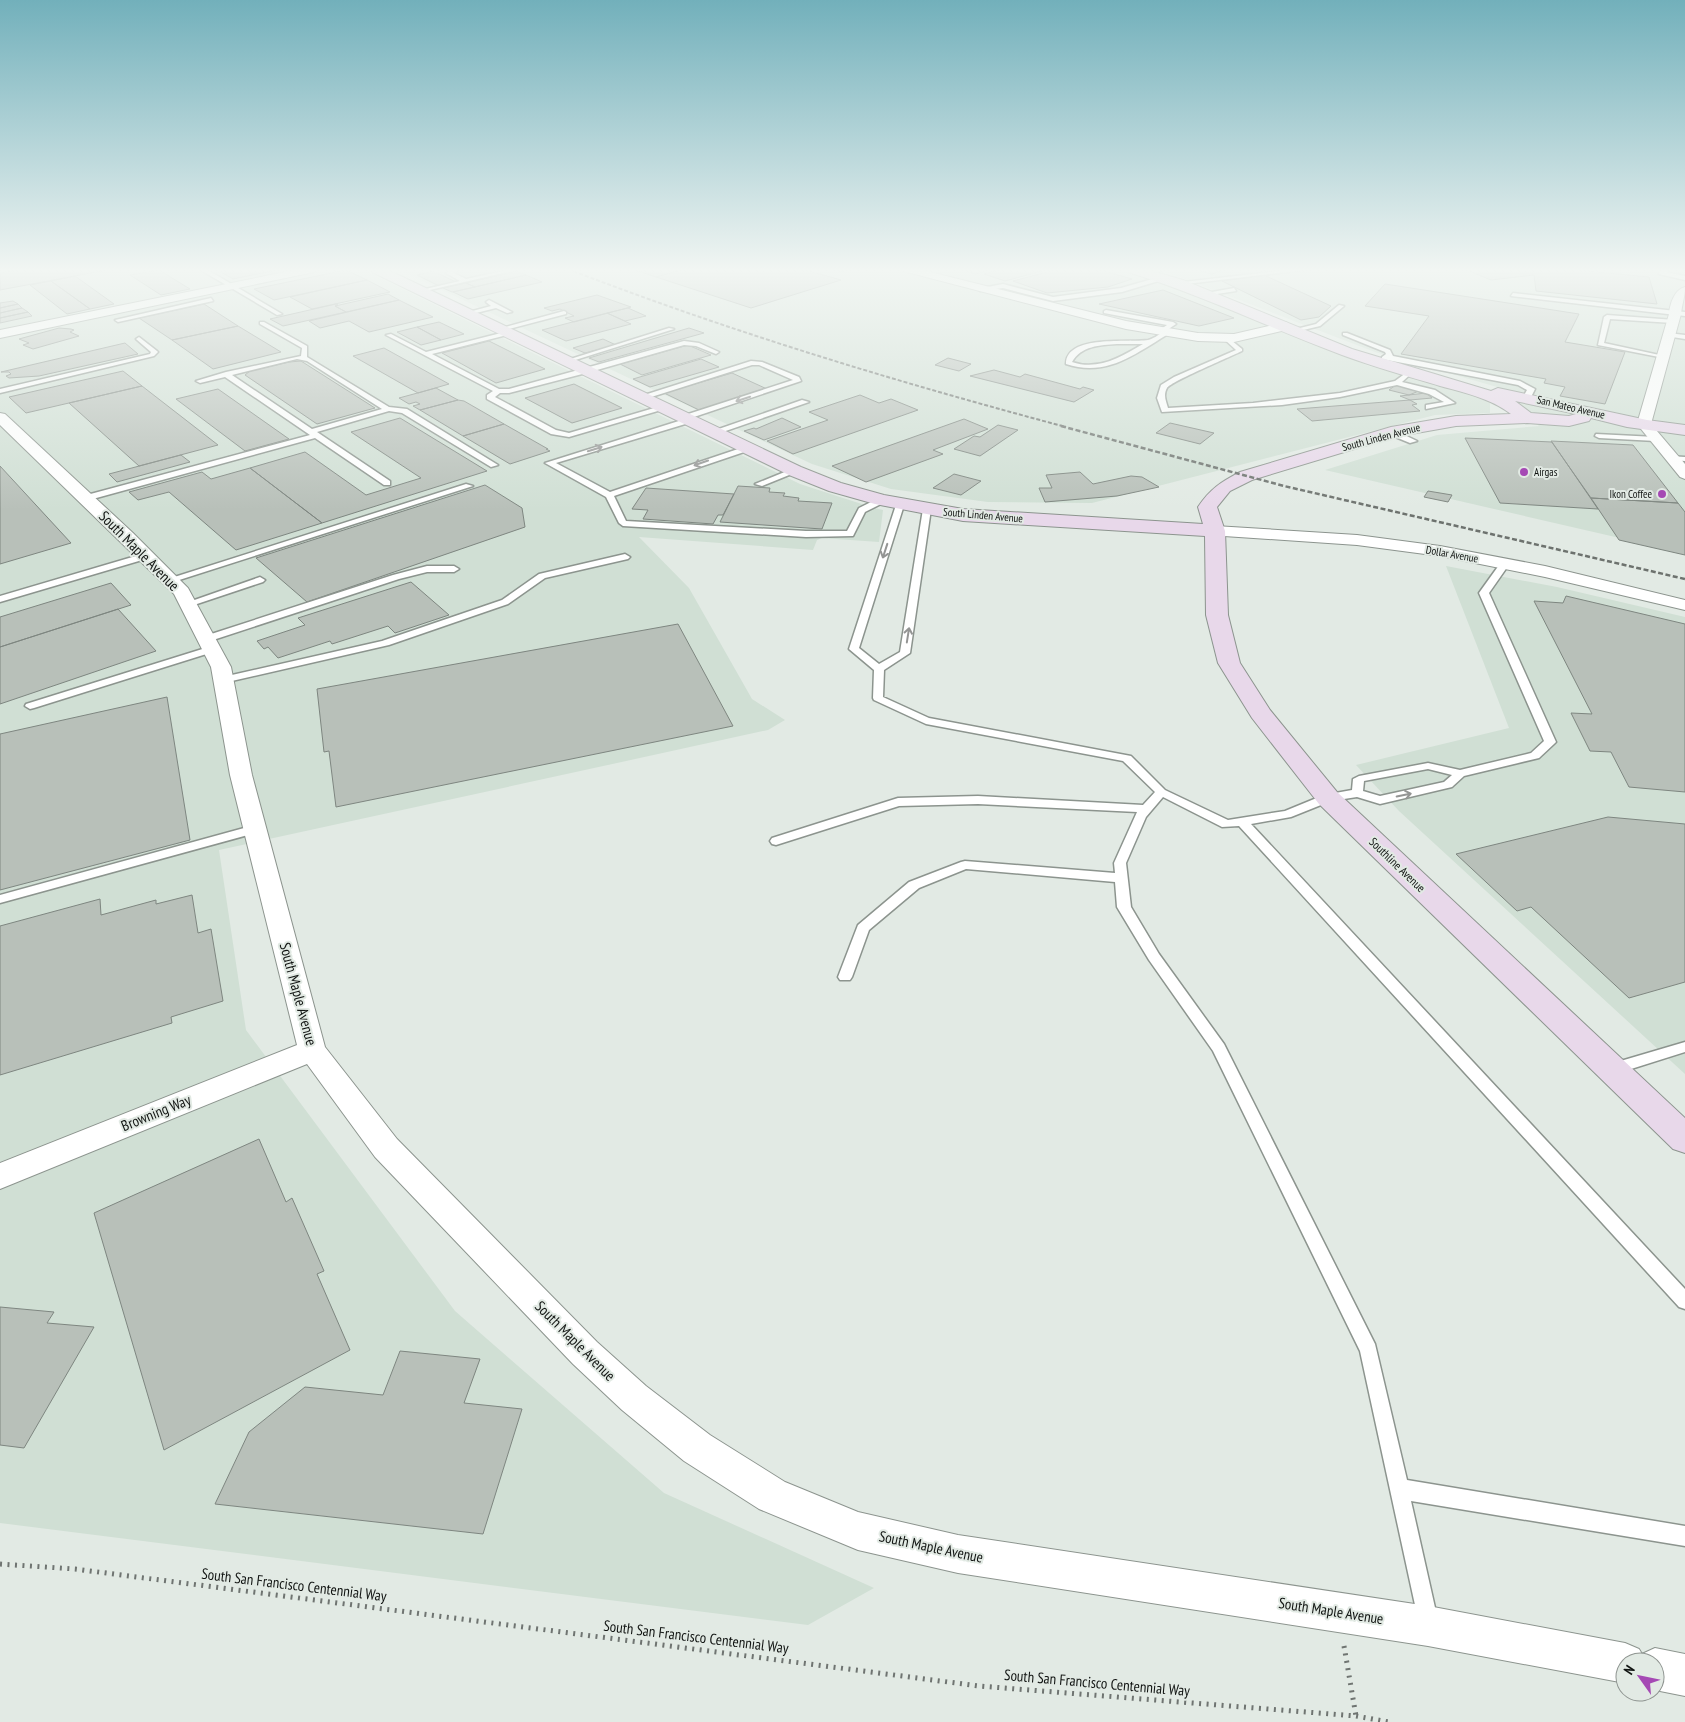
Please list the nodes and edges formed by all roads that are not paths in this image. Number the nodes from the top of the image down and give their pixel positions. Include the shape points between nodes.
1 (152, 349) edge
2 (305, 349) edge
3 (416, 349) edge
4 (441, 349) edge
5 (543, 349) edge
6 (605, 349) edge
7 (661, 349) edge
8 (710, 349) edge
9 (1084, 349) edge
10 (1136, 349) edge
11 (1239, 349) edge
12 (1351, 349) edge
13 (1384, 349) edge
14 (1626, 349) edge
15 (1665, 349) edge
16 (716, 352) dead end
17 (425, 354) junction
18 (304, 357) junction
19 (1662, 357) junction
20 (1382, 360) junction
21 (567, 361) junction
22 (587, 370) junction
23 (1410, 372) junction
24 (226, 374) junction
25 (200, 381) dead end
26 (1397, 383) junction
27 (1467, 388) junction
28 (0, 391) edge
29 (498, 391) junction
30 (1488, 395) junction
31 (642, 397) junction
32 (1526, 397) junction
33 (805, 402) dead end
34 (1429, 407) dead end
35 (664, 408) junction
36 (387, 409) junction
37 (0, 416) edge
38 (1527, 418) junction
39 (687, 419) junction
40 (1484, 419) junction
41 (1644, 424) junction
42 (1685, 430) edge
43 (714, 432) junction
44 (1391, 432) junction
45 (315, 433) junction
46 (1599, 436) dead end
47 (1656, 439) junction
48 (1413, 441) dead end
49 (747, 448) junction
50 (1678, 458) edge
51 (494, 465) dead end
52 (795, 471) junction
53 (1685, 474) edge
54 (387, 483) dead end
55 (759, 484) dead end
56 (469, 486) dead end
57 (609, 495) junction
58 (86, 498) junction
59 (882, 500) junction
60 (900, 504) junction
61 (927, 509) junction
62 (1215, 531) junction
63 (146, 556) junction
64 (624, 557) dead end
65 (1505, 563) junction
66 (454, 569) dead end
67 (260, 580) dead end
68 (179, 592) junction
69 (0, 600) edge
70 (1685, 605) edge
71 (209, 644) junction
72 (879, 669) junction
73 (223, 680) junction
74 (30, 706) dead end
75 (1460, 773) junction
76 (1161, 792) junction
77 (1357, 793) junction
78 (1328, 798) junction
79 (1146, 809) junction
80 (1242, 821) junction
81 (255, 829) junction
82 (776, 841) dead end
83 (1122, 878) junction
84 (0, 899) edge
85 (845, 977) dead end
86 (1685, 1047) edge
87 (312, 1050) junction
88 (1612, 1069) junction
89 (1685, 1139) edge
90 (0, 1176) edge
91 (1685, 1301) edge
92 (1399, 1489) junction
93 (1685, 1536) edge
94 (1428, 1626) junction
95 (1615, 1661) edge
96 (1665, 1671) edge
97 (1685, 1675) edge

1 - 28 lane via 155,352 152,355
2 - 18 lane
3 - 17 lane
4 - 17 lane
5 - 21 street, South Linden Avenue
6 - 21 lane
7 - 22 lane
8 - 16 lane
9 - 10 lane via 1068,363 1089,368 1111,363
11 - 26 lane via 1170,382 1164,387 1161,398 1165,410 1246,407 1372,390
12 - 20 street, San Mateo Avenue
13 - 20 lane via 1390,355
14 - 19 lane
15 - 19 street
17 - 29 lane
18 - 24 lane
18 - 36 lane
19 - 41 street
20 - 23 street, San Mateo Avenue
20 - 32 lane via 1520,382 1532,389
21 - 22 street, South Linden Avenue
22 - 29 lane via 509,391
22 - 31 street, South Linden Avenue
23 - 26 lane
23 - 27 street, San Mateo Avenue
24 - 25 lane
24 - 45 lane
26 - 34 lane via 1432,392 1451,403
27 - 30 street, San Mateo Avenue
27 - 32 street, San Mateo Avenue
29 - 35 lane via 490,397 561,434 582,433
30 - 38 street, San Mateo Avenue
30 - 40 street via 1490,404
31 - 35 street, South Linden Avenue
31 -> 39 lane via 750,363 760,363 797,378 791,384
32 - 41 street, San Mateo Avenue
33 - 43 lane
35 - 39 street, South Linden Avenue
36 - 45 lane
36 - 51 lane via 404,411
37 - 58 street, South Maple Avenue
38 - 40 street, South Linden Avenue
38 - 41 street, San Mateo Avenue via 1569,421 1583,418
39 - 43 street, South Linden Avenue
57 -> 39 lane via 549,463
40 - 44 street, South Linden Avenue
41 - 42 street, San Mateo Avenue
41 - 47 street
43 - 49 street, South Linden Avenue
44 - 48 lane
44 - 62 street, South Linden Avenue via 1246,476 1224,487 1207,507
45 - 54 lane
45 - 58 lane
46 - 47 lane
47 - 50 street
49 - 52 street, South Linden Avenue
49 -> 57 lane
50 - 53 street
52 - 55 lane
52 - 59 street, South Linden Avenue via 835,487
56 - 68 lane
57 - 59 lane via 623,523 806,534 850,534 862,510
58 - 63 street, South Maple Avenue
59 - 60 street, South Linden Avenue
60 - 61 street, South Linden Avenue
60 -> 72 lane via 854,650
61 - 62 street, South Linden Avenue via 963,515
72 -> 61 lane via 905,652
62 - 65 street, Dollar Avenue via 1342,539
62 - 78 street, Southline Avenue via 1217,615 1229,663 1260,713
63 - 68 street, South Maple Avenue
63 - 69 lane
64 - 73 lane via 542,576 504,602 385,643
65 - 70 street, Dollar Avenue
65 - 75 lane via 1484,593 1550,742 1535,756
66 - 71 lane via 427,569 396,578
67 - 68 lane
68 - 71 street, South Maple Avenue
71 - 73 street, South Maple Avenue
71 - 74 lane
72 - 76 lane via 878,698 926,721 1127,758
73 - 81 street, South Maple Avenue
77 -> 75 lane via 1380,800 1448,785
75 - 77 lane via 1428,766 1359,779
76 - 79 lane
76 - 80 lane via 1226,824
77 - 78 lane
78 - 80 lane via 1287,814
78 - 88 street, Southline Avenue
79 - 82 lane via 978,800 898,802
79 - 83 lane via 1120,863
80 - 91 lane
81 - 84 lane
81 - 87 street, South Maple Avenue
83 - 85 lane via 965,865 914,885 863,928
83 - 92 lane via 1124,907 1219,1048 1369,1350
86 - 88 lane
87 - 90 street, Browning Way
87 - 94 street, South Maple Avenue via 386,1148 584,1352 634,1398 697,1448 772,1496 858,1531 958,1554
88 - 89 street, Southline Avenue
92 - 93 lane
92 - 94 lane
94 - 95 street, South Maple Avenue
96 - 97 street

